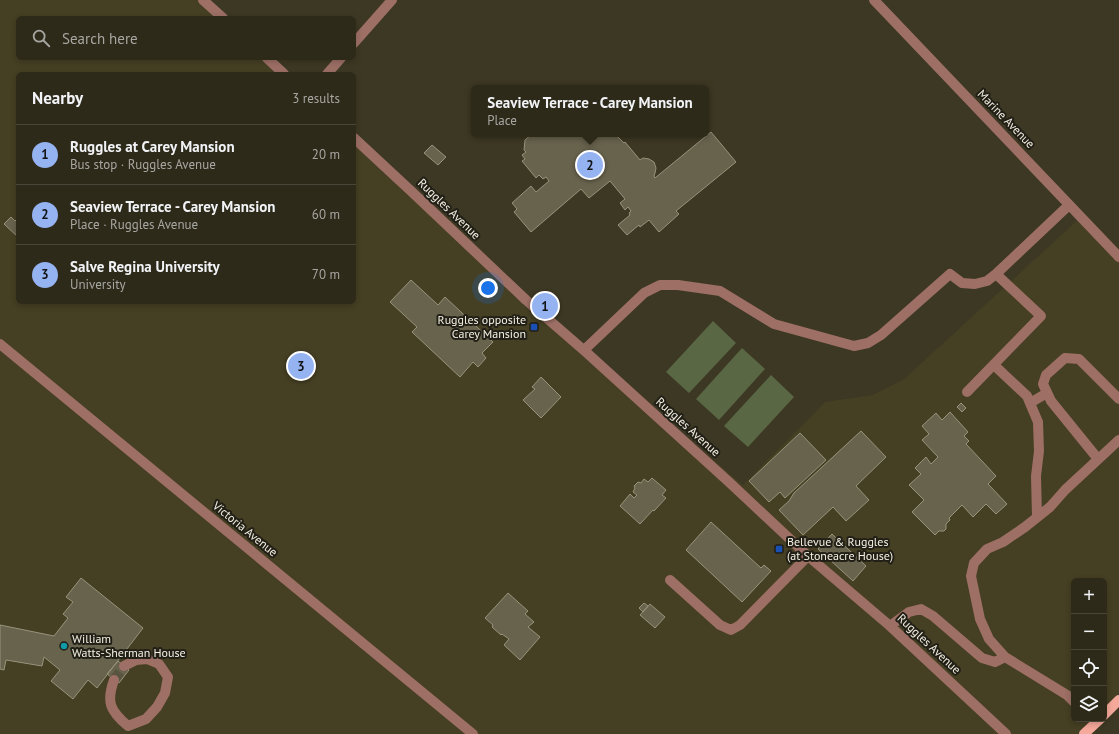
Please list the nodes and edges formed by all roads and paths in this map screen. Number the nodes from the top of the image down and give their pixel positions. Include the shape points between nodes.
1 (203, 0) edge
2 (392, 0) edge
3 (874, 0) edge
4 (221, 16) edge
5 (356, 41) edge
6 (269, 60) edge
7 (339, 60) edge
8 (282, 72) edge
9 (329, 72) edge
10 (356, 140) edge
11 (1069, 205) junction
12 (1119, 257) edge
13 (996, 274) junction
14 (0, 344) edge
15 (584, 350) junction
16 (994, 365) junction
17 (967, 392) dead end
18 (1047, 393) junction
19 (1119, 399) edge
20 (1030, 403) junction
21 (1119, 440) edge
22 (1098, 459) junction
23 (1037, 517) junction
24 (808, 556) junction
25 (670, 580) dead end
26 (890, 626) junction
27 (1005, 657) junction
28 (124, 666) tunnel mouth
29 (114, 680) tunnel mouth
30 (1071, 699) edge
31 (1119, 700) edge
32 (1107, 711) edge
33 (1095, 722) edge
34 (127, 730) edge
35 (473, 734) edge
36 (1006, 734) edge
37 (1084, 734) edge

1 - 4 street
2 - 5 street
3 - 11 street, Marine Avenue
6 - 8 street
7 - 9 street
10 - 15 street, Ruggles Avenue via 526,300
11 - 12 street, Marine Avenue
11 - 13 street
13 - 15 street via 987,281 975,284 962,282 950,274 881,335 868,343 854,346 774,324 720,291 660,285 644,293
13 - 16 street via 1041,316
14 - 35 street, Victoria Avenue
15 - 24 street, Ruggles Avenue
16 - 17 street
16 - 20 street via 1027,396
18 - 19 street via 1044,384 1046,375 1065,358 1079,359
18 - 20 street
18 - 22 street via 1051,402
20 - 23 street via 1038,422
21 - 22 street
22 - 23 street
23 - 27 street via 987,550 974,563 971,576 980,619 989,639
24 - 25 street via 740,626 731,630 720,625
24 - 26 street, Ruggles Avenue
26 - 27 street via 909,612 921,610 933,616 982,658 995,662
26 - 36 street, Ruggles Avenue
27 - 30 street
28 - 34 street via 136,660 147,659 159,664 168,677 165,693 157,707 146,719
29 - 34 street via 110,691 110,704
31 - 32 main road
33 - 37 main road

